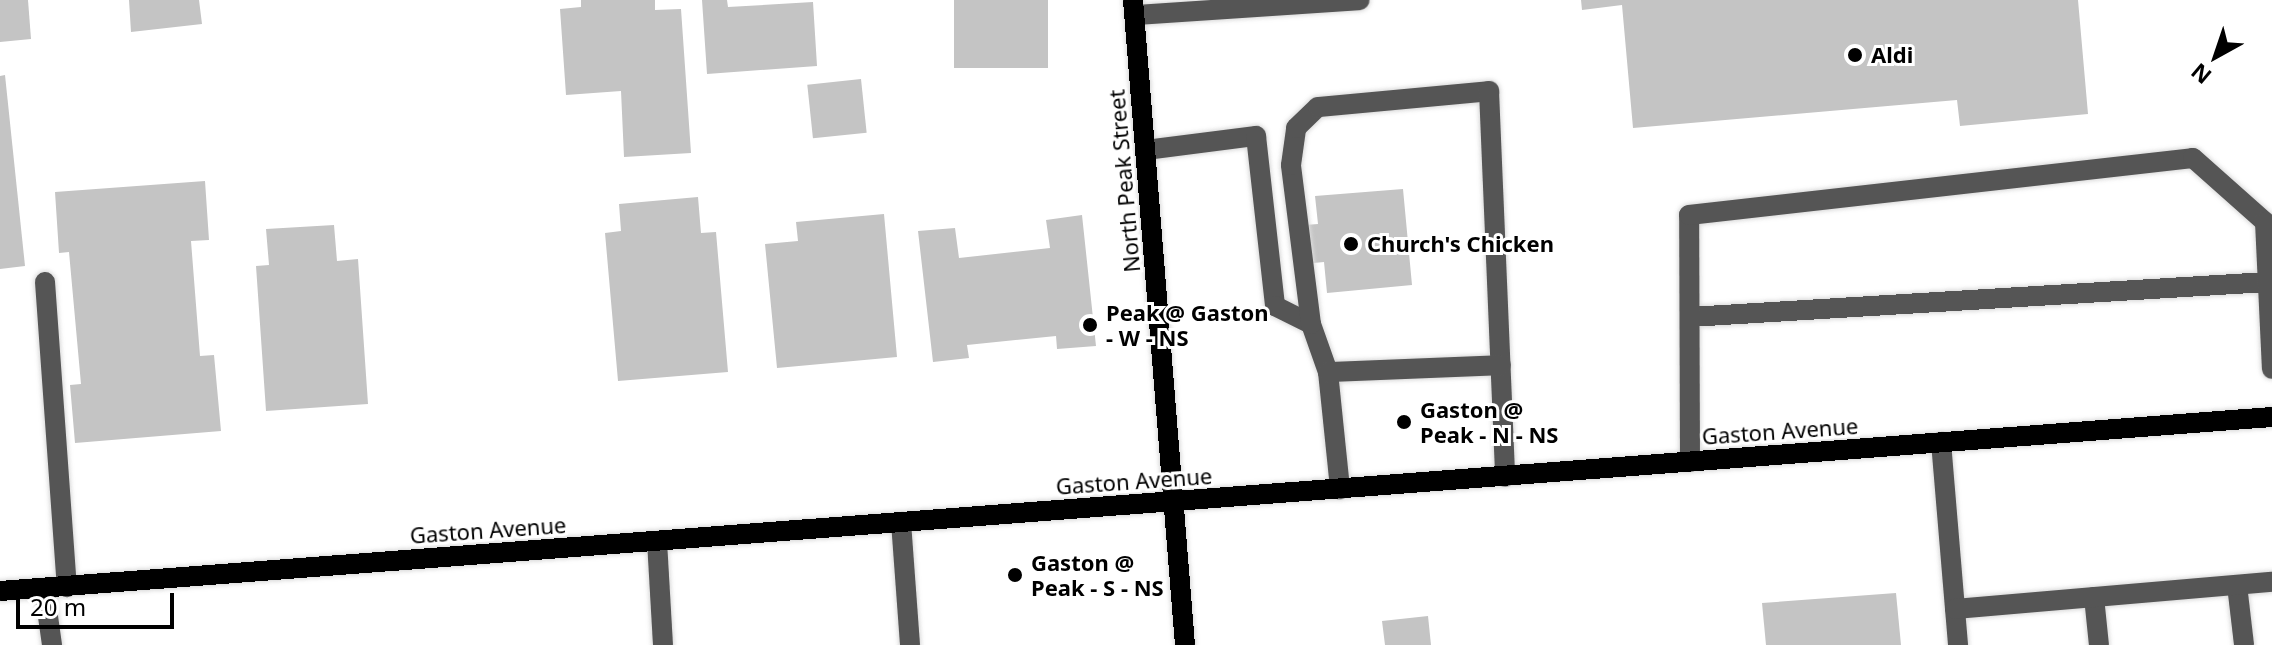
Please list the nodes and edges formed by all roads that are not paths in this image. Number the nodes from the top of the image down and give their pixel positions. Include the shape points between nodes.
1 (1359, 0) edge
2 (1134, 8) edge
3 (1146, 150) junction
4 (45, 282) dead end
5 (2268, 282) junction
6 (1690, 317) junction
7 (1311, 324) junction
8 (1501, 365) junction
9 (2272, 369) edge
10 (1328, 372) junction
11 (2272, 417) edge
12 (1941, 442) junction
13 (1690, 462) junction
14 (1505, 477) junction
15 (1340, 489) junction
16 (1174, 501) junction
17 (901, 522) junction
18 (657, 541) junction
19 (2272, 582) edge
20 (2237, 585) junction
21 (67, 587) junction
22 (44, 588) junction
23 (0, 591) edge
24 (2094, 597) junction
25 (1955, 609) junction
26 (52, 645) edge
27 (663, 645) edge
28 (910, 645) edge
29 (1185, 645) edge
30 (1958, 645) edge
31 (2099, 645) edge
32 (2244, 645) edge

1 - 2 lane
2 - 3 main road, North Peak Street
3 - 7 lane via 1256,136 1275,306
3 - 16 main road, North Peak Street
4 - 21 lane
5 - 6 lane
5 - 6 lane via 2265,222 2193,158 1689,215
5 - 9 lane
6 - 13 lane
7 - 8 lane via 1291,165 1296,128 1318,107 1489,91
7 - 10 lane
8 - 10 lane
8 - 14 lane
10 - 15 lane
11 - 12 main road, Gaston Avenue
12 - 13 main road, Gaston Avenue
12 - 25 lane
13 - 14 main road, Gaston Avenue
14 - 15 main road, Gaston Avenue
15 - 16 main road, Gaston Avenue
16 - 17 main road, Gaston Avenue
16 - 29 main road, North Peak Street
17 - 18 main road, Gaston Avenue
17 - 28 lane
18 - 21 main road, Gaston Avenue
18 - 27 lane
19 - 20 lane
20 - 24 lane
20 - 32 lane
21 - 22 main road, Gaston Avenue
22 - 23 main road, Gaston Avenue
22 - 26 lane
24 - 25 lane
24 - 31 lane
25 - 30 lane

